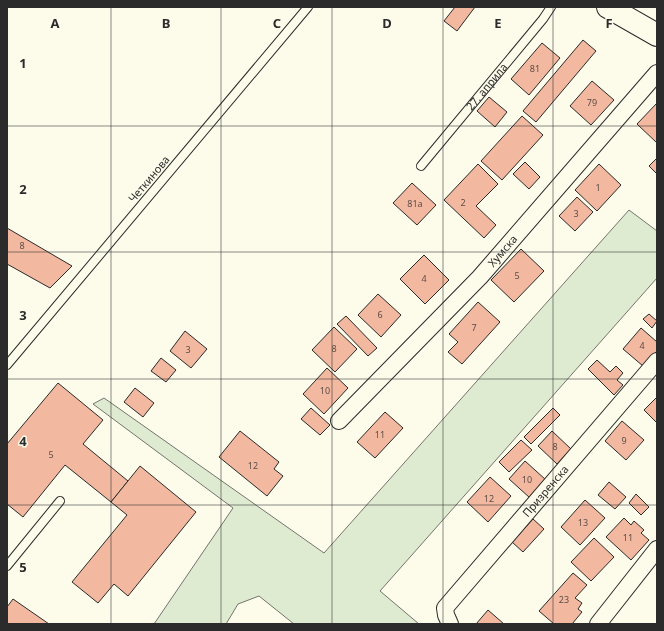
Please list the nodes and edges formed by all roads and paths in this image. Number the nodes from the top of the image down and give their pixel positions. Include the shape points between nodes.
1 (308, 7) edge
2 (551, 7) edge
3 (608, 7) edge
4 (630, 13) edge
5 (657, 35) edge
6 (657, 73) edge
7 (421, 166) dead end
8 (657, 361) edge
9 (7, 365) edge
10 (339, 421) dead end
11 (60, 501) dead end
12 (657, 549) edge
13 (7, 566) edge
14 (450, 624) edge
15 (598, 624) edge

1 - 9 lane, Четкинова
2 - 7 lane, 27. априла
3 - 4 main road
4 - 5 main road
6 - 10 street, Хумска via 480,277
8 - 14 street, Призренска via 445,608
11 - 13 lane
12 - 15 street

